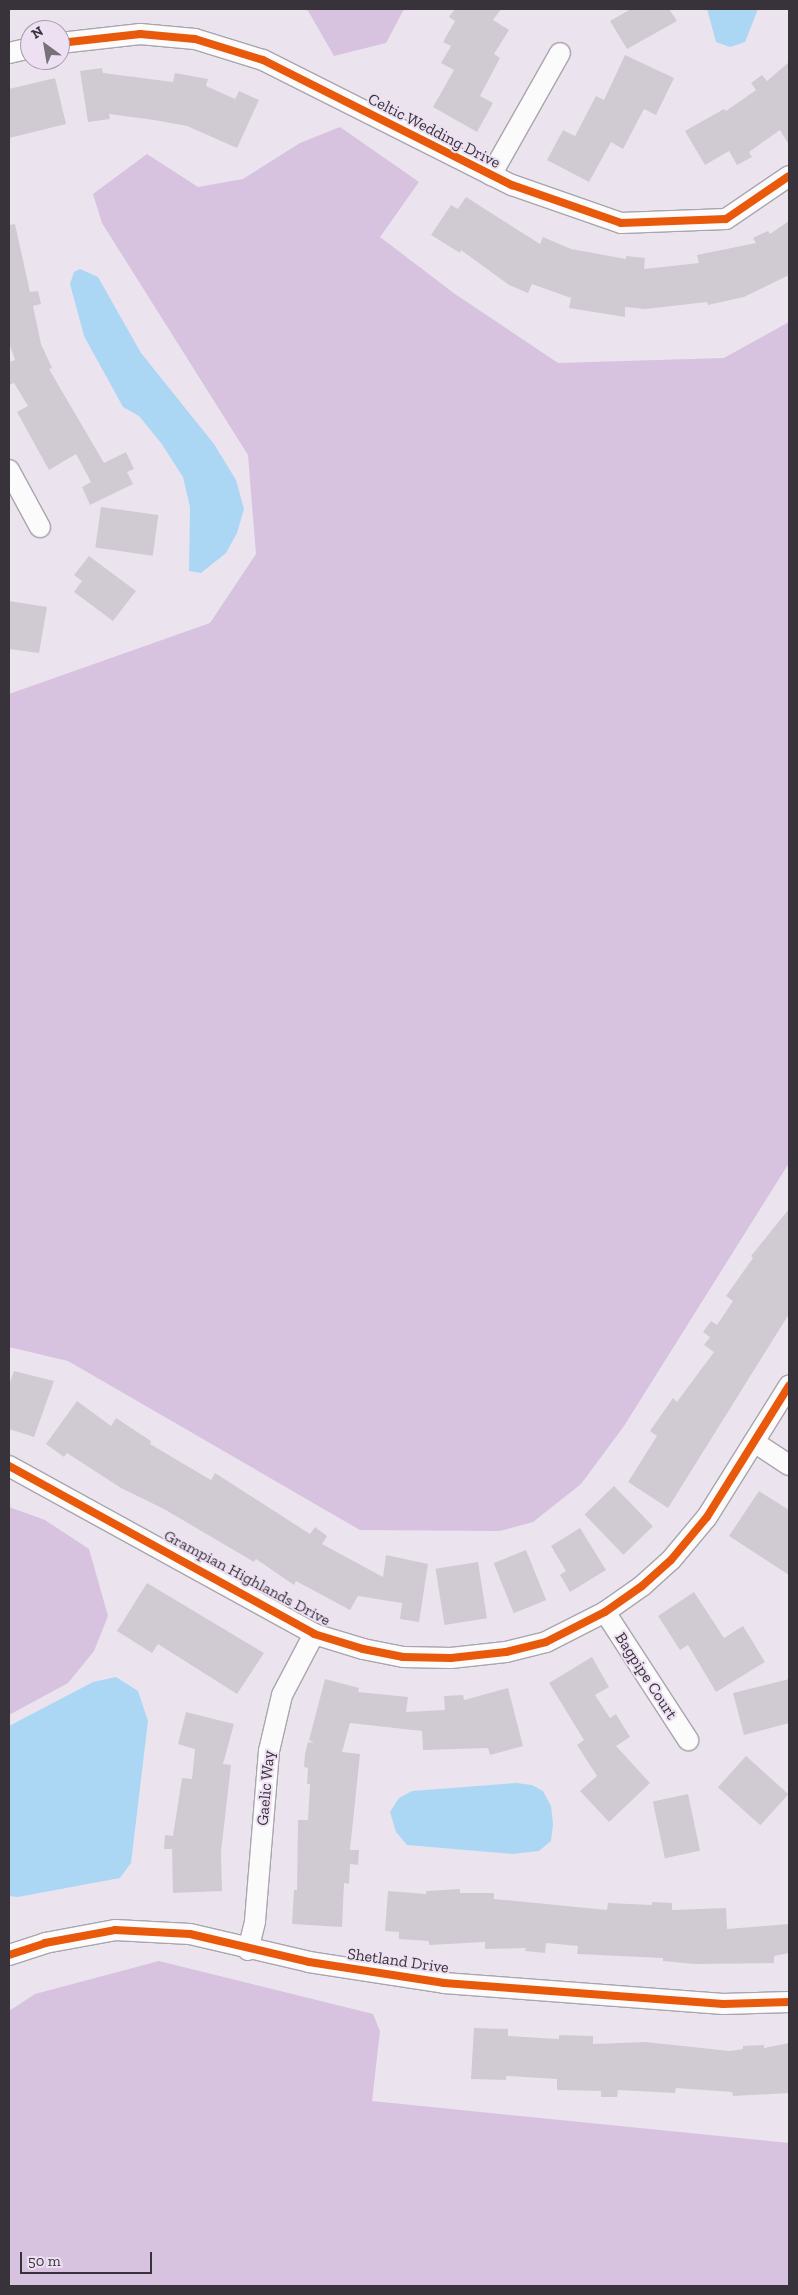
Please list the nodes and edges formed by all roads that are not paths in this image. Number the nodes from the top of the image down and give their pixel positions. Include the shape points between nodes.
1 (70, 42) edge
2 (560, 53) dead end
3 (491, 175) junction
4 (789, 176) edge
5 (9, 470) edge
6 (40, 527) dead end
7 (789, 1386) edge
8 (754, 1442) junction
9 (789, 1465) edge
10 (9, 1466) edge
11 (605, 1612) junction
12 (314, 1634) junction
13 (688, 1740) dead end
14 (248, 1950) junction
15 (9, 1955) edge
16 (789, 2002) edge

1 - 3 street, Celtic Wedding Drive via 140,34 195,39 264,60
2 - 3 street
3 - 4 street, Celtic Wedding Drive via 620,222 726,219
5 - 6 street
7 - 8 street, Grampian Highlands Drive
8 - 9 street
8 - 11 street, Grampian Highlands Drive via 707,1517 671,1560
10 - 12 street, Grampian Highlands Drive
11 - 12 street, Grampian Highlands Drive via 546,1642 506,1652 451,1658 403,1657
11 - 13 street, Bagpipe Court
12 - 14 street, Gaelic Way via 282,1695 269,1750 256,1921
14 - 15 street, Shetland Drive via 190,1934 114,1930 45,1943
14 - 16 street, Shetland Drive via 444,1983 723,2004

